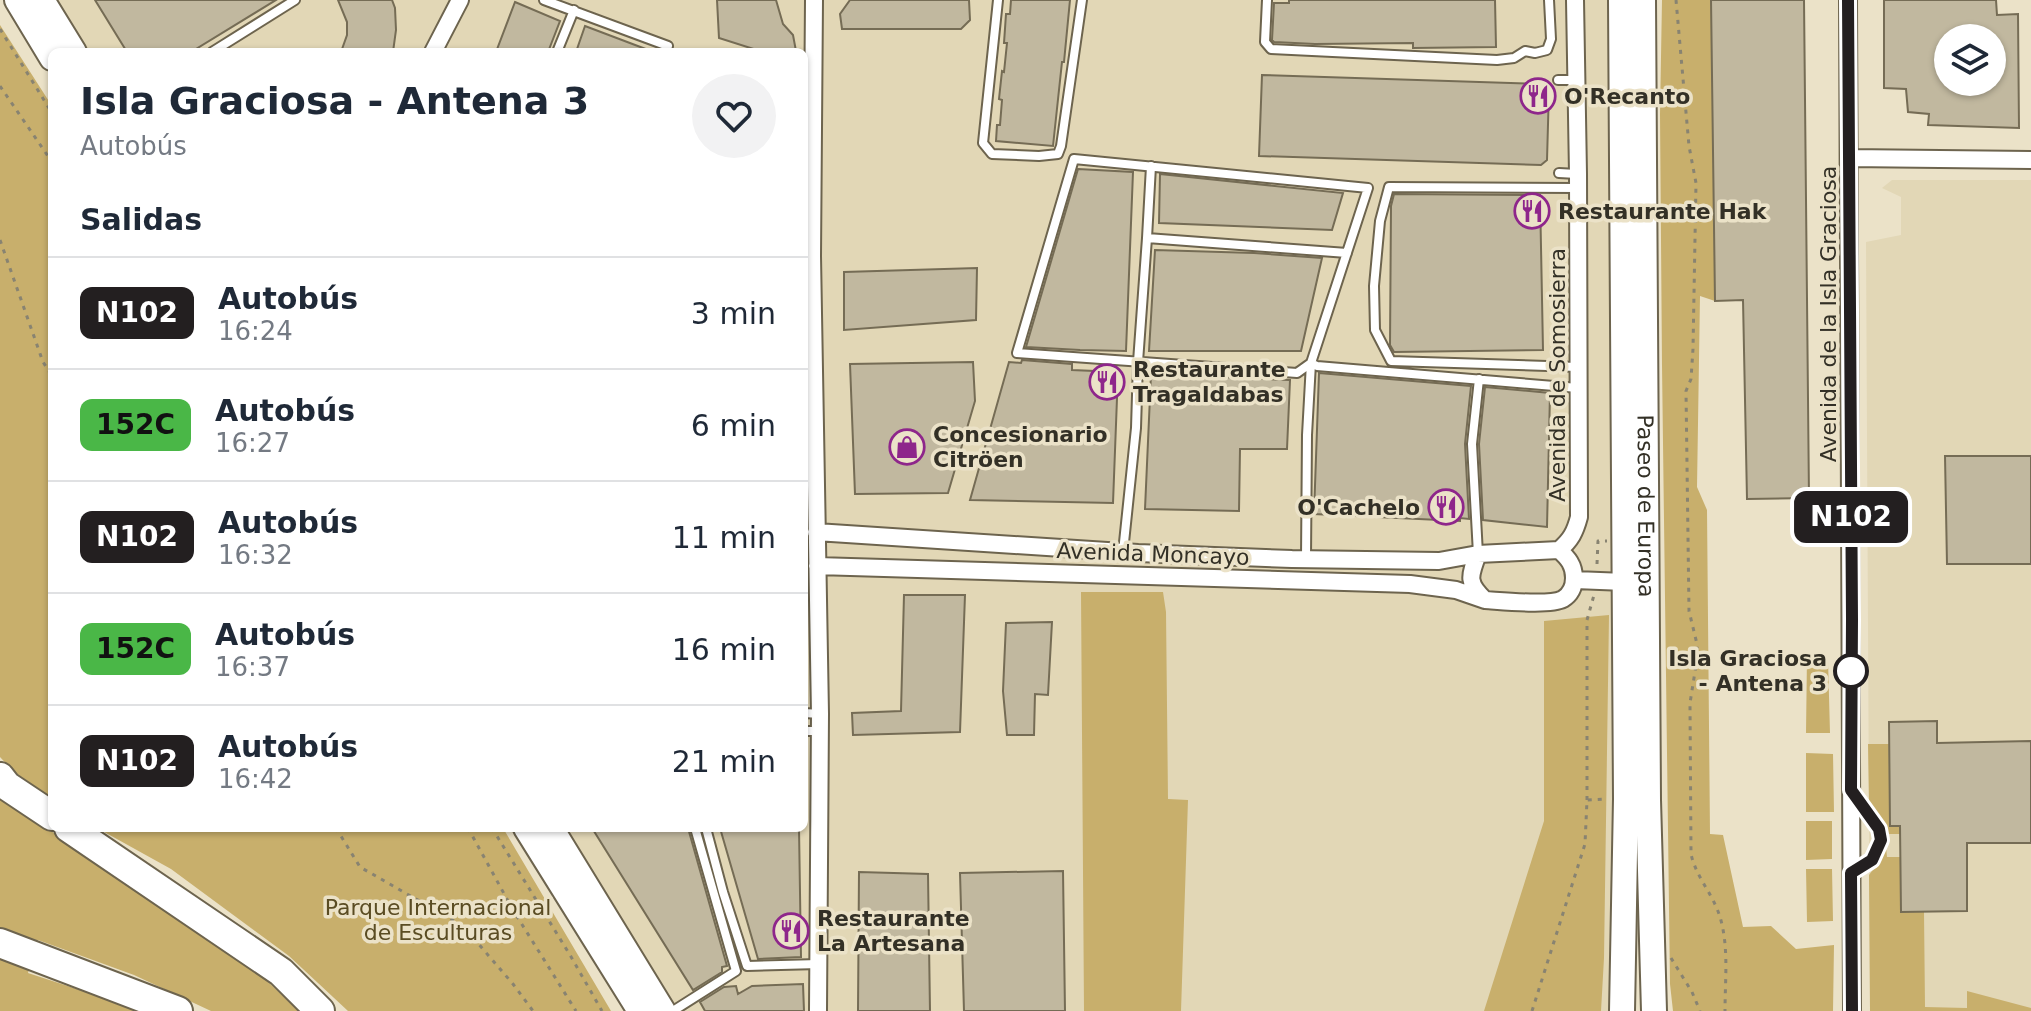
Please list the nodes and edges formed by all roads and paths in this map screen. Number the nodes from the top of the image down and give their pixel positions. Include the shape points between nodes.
1 (17, 0) edge
2 (295, 0) edge
3 (544, 0) edge
4 (814, 0) edge
5 (998, 0) edge
6 (1082, 0) edge
7 (1267, 0) edge
8 (1549, 0) edge
9 (1575, 0) edge
10 (1621, 0) edge
11 (1643, 0) edge
12 (1676, 0) edge
13 (1848, 0) edge
14 (47, 2) edge
15 (454, 2) edge
16 (574, 10) junction
17 (0, 29) edge
18 (72, 48) edge
19 (218, 48) edge
20 (435, 48) edge
21 (559, 48) edge
22 (667, 48) edge
23 (48, 51) edge
24 (1558, 80) dead end
25 (1576, 80) junction
26 (0, 86) edge
27 (48, 107) edge
28 (48, 156) edge
29 (1849, 158) junction
30 (2031, 160) edge
31 (1151, 166) junction
32 (1559, 173) dead end
33 (1578, 181) junction
34 (1147, 238) junction
35 (0, 240) edge
36 (1347, 253) junction
37 (808, 255) edge
38 (808, 319) edge
39 (808, 337) edge
40 (1138, 362) junction
41 (1311, 363) junction
42 (1579, 367) junction
43 (48, 370) edge
44 (1479, 379) junction
45 (1579, 388) junction
46 (810, 494) edge
47 (816, 532) junction
48 (1625, 541) junction
49 (1559, 550) junction
50 (1123, 552) junction
51 (1478, 554) junction
52 (1306, 559) junction
53 (817, 566) junction
54 (1121, 574) junction
55 (1575, 580) junction
56 (1597, 581) junction
57 (1625, 582) junction
58 (1485, 600) junction
59 (812, 722) edge
60 (0, 777) edge
61 (1851, 790) junction
62 (1626, 799) junction
63 (1587, 800) junction
64 (48, 813) edge
65 (75, 832) edge
66 (338, 832) edge
67 (470, 832) edge
68 (494, 832) edge
69 (528, 832) edge
70 (553, 832) edge
71 (696, 832) edge
72 (707, 832) edge
73 (1851, 873) junction
74 (0, 943) edge
75 (1668, 955) dead end
76 (819, 964) junction
77 (178, 1011) edge
78 (320, 1011) edge
79 (533, 1011) edge
80 (576, 1011) edge
81 (602, 1011) edge
82 (640, 1011) edge
83 (663, 1011) edge
84 (673, 1011) edge
85 (818, 1011) edge
86 (1532, 1011) edge
87 (1622, 1011) edge
88 (1654, 1011) edge
89 (1700, 1011) edge
90 (1725, 1011) edge
91 (1852, 1011) edge

1 - 23 main road
2 - 19 lane
3 - 16 lane
4 - 37 street
5 - 6 lane via 983,143 992,154 1039,156 1058,154 1061,146
7 - 8 lane via 1265,42 1271,49 1497,60 1547,50
9 - 25 street, Avenida de Somosierra
10 - 48 main road, Paseo de Europa
11 - 88 main road, Paseo de Europa
12 - 90 path via 1697,200 1693,349 1686,391 1689,611 1697,644 1690,703 1691,854 1725,936
13 - 29 street, Avenida de la Isla Graciosa
14 - 18 main road
15 - 20 street
16 - 21 lane
16 - 22 lane
17 - 27 path
24 - 25 lane
25 - 33 street, Avenida de Somosierra
26 - 28 path
29 - 30 street
29 - 61 street, Avenida de la Isla Graciosa
31 - 34 lane
31 - 36 lane via 1368,188
31 - 40 lane via 1074,159 1017,353
32 - 33 lane
33 - 42 street, Avenida de Somosierra
33 - 42 lane via 1389,187 1374,286 1375,330 1391,361
34 - 36 lane
34 - 40 lane
35 - 43 path
36 - 41 lane
37 - 38 street
38 - 39 street
39 - 46 street
40 - 41 lane via 1297,373
40 - 50 lane
41 - 44 lane
41 - 52 lane
42 - 45 street, Avenida de Somosierra
44 - 45 lane
44 - 51 lane via 1472,444
45 - 49 street, Avenida de Somosierra via 1579,517 1575,534
46 - 47 street
47 - 50 street, Avenida Moncayo
47 - 53 street
48 - 56 path via 1598,541
48 - 57 main road, Paseo de Europa
49 - 51 street, Avenida Moncayo
49 - 55 street
50 - 52 street, Avenida Moncayo
50 - 54 street
51 - 52 street, Avenida Moncayo via 1439,561
51 - 58 street via 1471,578
53 - 54 street, Avenida Moncayo
53 - 59 street
54 - 58 street, Avenida Moncayo via 1410,584
55 - 56 street
55 - 58 street, Avenida Moncayo via 1562,600
56 - 57 street
56 - 63 path via 1587,620
57 - 62 main road, Paseo de Europa
59 - 76 street
60 - 64 highway
61 - 73 street, Avenida de la Isla Graciosa
61 - 73 lane via 1881,840 1872,860
62 - 63 path
62 - 87 main road, Paseo de Europa
63 - 86 path via 1585,844
65 - 78 highway via 281,972
66 - 79 path via 360,867 463,926
67 - 80 path
68 - 81 path
69 - 82 main road
70 - 83 main road
71 - 84 lane via 736,971
72 - 76 lane via 747,966
73 - 91 street, Avenida de la Isla Graciosa
74 - 77 highway
75 - 89 path
76 - 85 street

